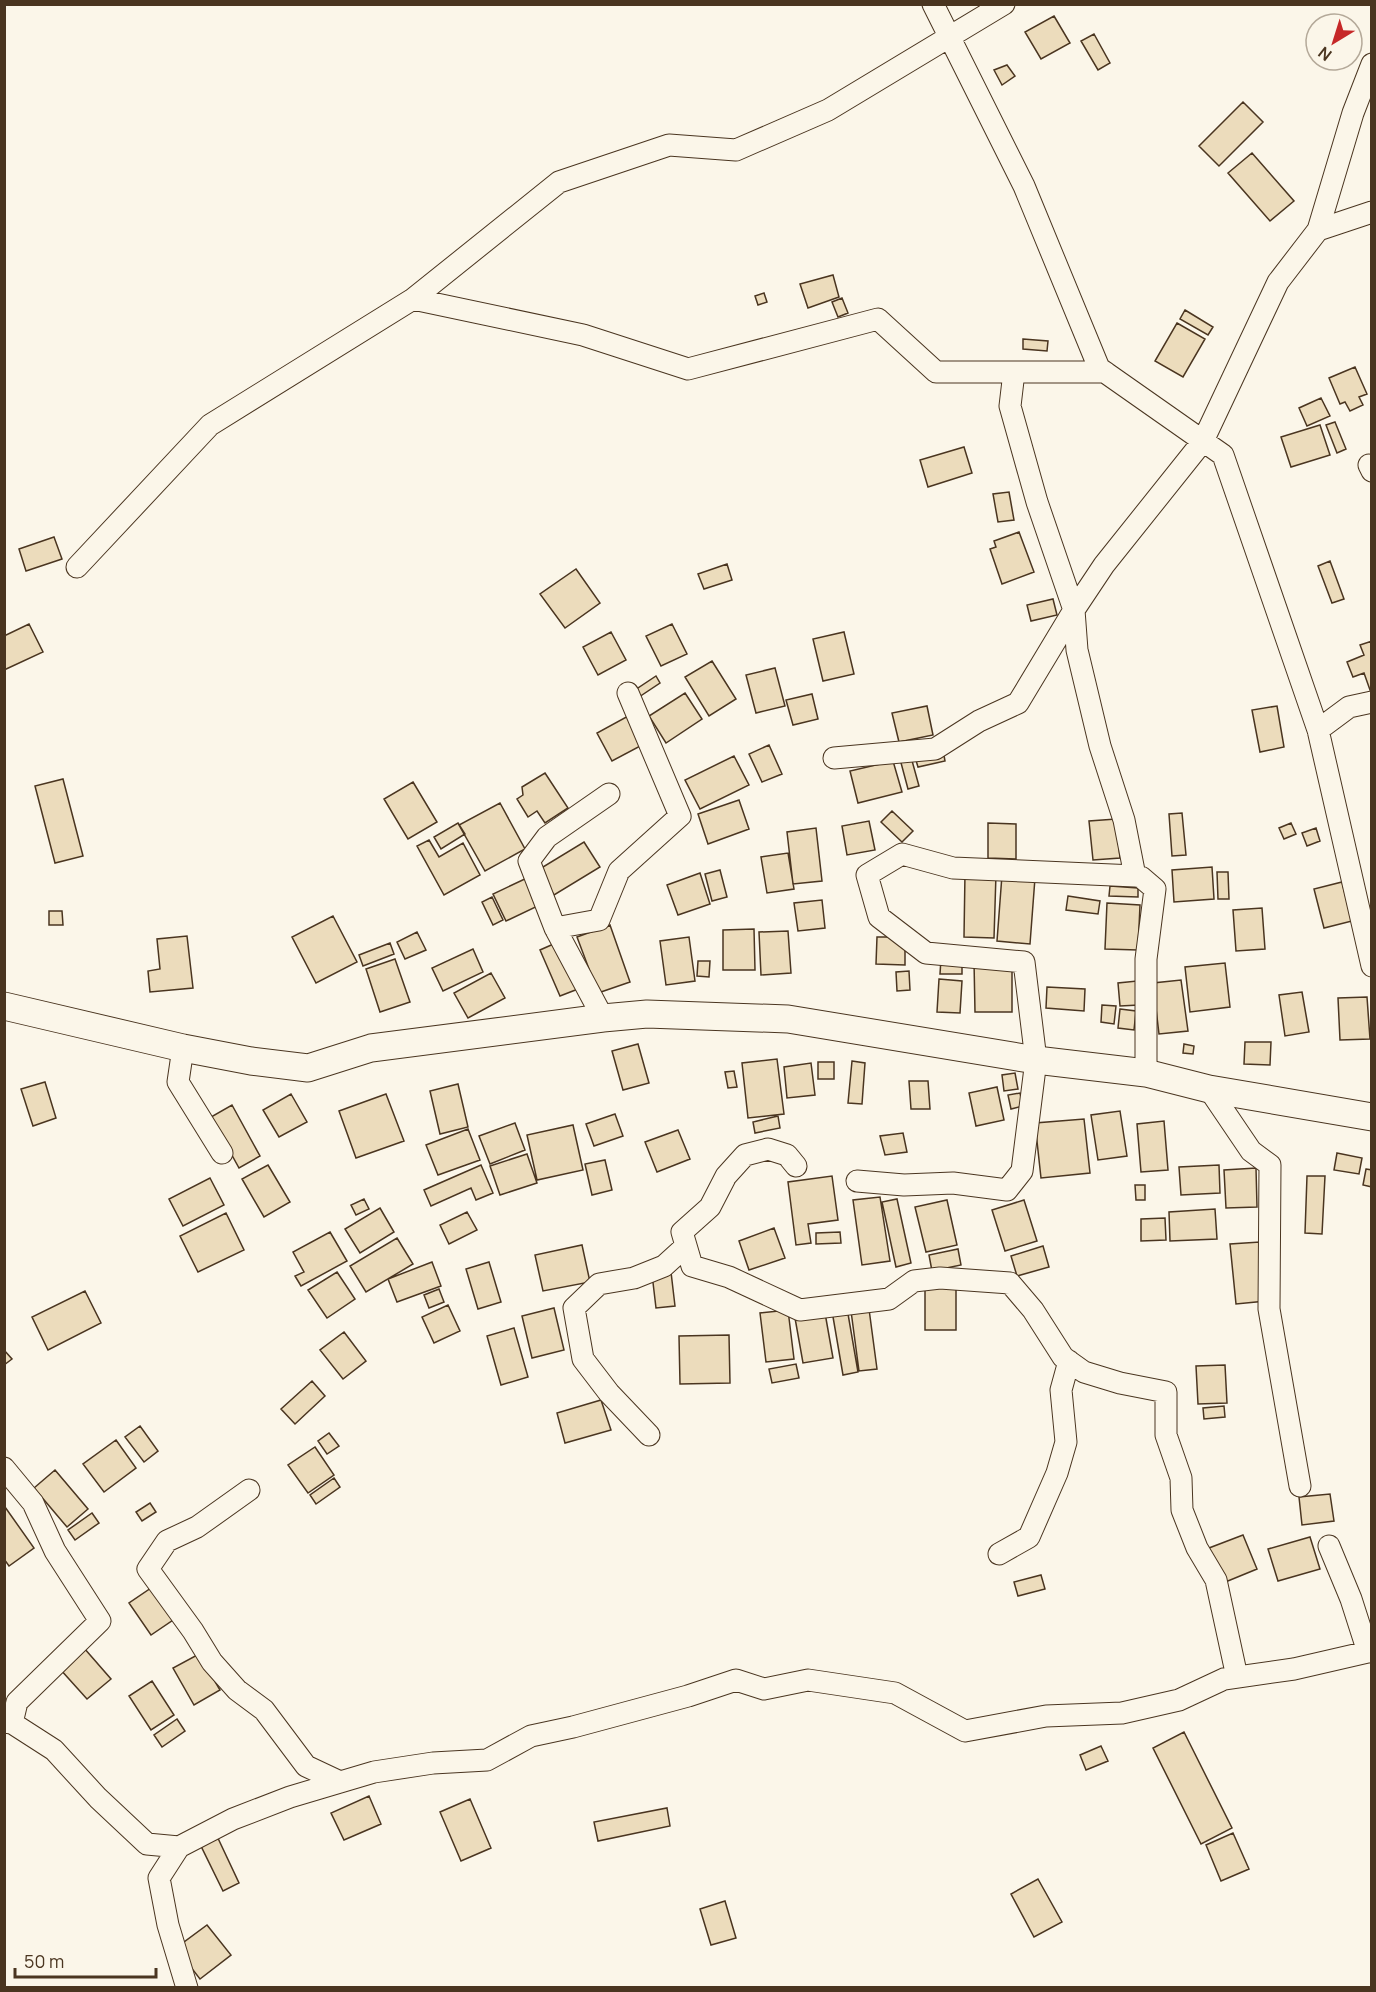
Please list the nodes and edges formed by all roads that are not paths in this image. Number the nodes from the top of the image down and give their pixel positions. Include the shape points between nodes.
1 (933, 4) edge
2 (1004, 4) edge
3 (950, 37) junction
4 (1371, 64) edge
5 (1371, 212) edge
6 (1318, 230) junction
7 (413, 298) junction
8 (1014, 372) junction
9 (1105, 372) junction
10 (1203, 441) junction
11 (77, 567) dead end
12 (1074, 610) junction
13 (628, 693) dead end
14 (1371, 702) edge
15 (1318, 730) junction
16 (834, 758) dead end
17 (609, 794) dead end
18 (1135, 876) junction
19 (555, 928) junction
20 (1371, 966) edge
21 (4, 1006) edge
22 (603, 1018) junction
23 (183, 1048) junction
24 (1036, 1060) junction
25 (1146, 1073) junction
26 (1209, 1089) junction
27 (1371, 1117) edge
28 (222, 1153) dead end
29 (796, 1166) dead end
30 (857, 1181) dead end
31 (686, 1246) junction
32 (1069, 1361) junction
33 (649, 1435) dead end
34 (4, 1468) edge
35 (1300, 1486) dead end
36 (249, 1491) dead end
37 (1329, 1546) dead end
38 (999, 1554) dead end
39 (1370, 1651) edge
40 (1237, 1677) junction
41 (8, 1722) edge
42 (340, 1782) junction
43 (179, 1847) junction
44 (187, 1988) edge

1 - 3 street
2 - 3 street
3 - 7 street via 828,110 736,150 669,146 559,182
3 - 9 street via 1024,186 1099,368
4 - 6 street
5 - 6 street
6 - 10 street via 1278,282
7 - 8 street via 583,335 688,369 878,319 936,372
7 - 11 street via 210,425
8 - 9 street
8 - 12 street via 1010,406
9 - 10 street
10 - 12 street via 1104,565
10 - 15 street via 1223,455
12 - 16 street via 1018,704 979,721 935,749
12 - 18 street via 1077,650 1124,820
13 - 19 street via 681,816 619,871 599,920
14 - 15 street via 1349,707
15 - 20 street
17 - 19 street via 546,837 529,861
18 - 24 street via 953,868 902,854 867,875 879,917 926,953 1024,962
18 - 25 street via 1155,889 1146,959
19 - 22 street
21 - 23 main road
22 - 23 main road via 371,1048 308,1068
22 - 24 main road via 647,1014 788,1019
23 - 28 street via 178,1082
24 - 25 main road
24 - 30 street via 1022,1172 1007,1190 953,1183 904,1185
25 - 26 main road
26 - 27 main road
26 - 35 street via 1251,1151 1270,1165 1269,1309
29 - 31 street via 787,1155 768,1149 744,1155 726,1176 710,1207 682,1232
31 - 32 street via 692,1266 729,1277 800,1310 889,1299 914,1281 940,1278 1010,1283
31 - 33 street via 664,1266 634,1278 599,1284 574,1308 583,1359
32 - 38 street via 1061,1390 1066,1442 1057,1473 1029,1538
32 - 40 street via 1084,1372 1166,1392 1166,1435 1181,1478 1182,1510 1197,1548 1216,1580
34 - 41 street via 33,1503 55,1551 100,1621 17,1702
36 - 42 street via 196,1527 167,1541 148,1569 212,1662 237,1690 264,1710 306,1766
37 - 39 street
39 - 40 street via 1294,1669
40 - 42 street via 1224,1678 1179,1700 1122,1713 1046,1716 965,1731 895,1693 808,1680 764,1689 736,1680 531,1736 487,1760 433,1763
41 - 43 street via 54,1750 147,1844
42 - 43 street via 233,1819
43 - 44 street via 159,1878

